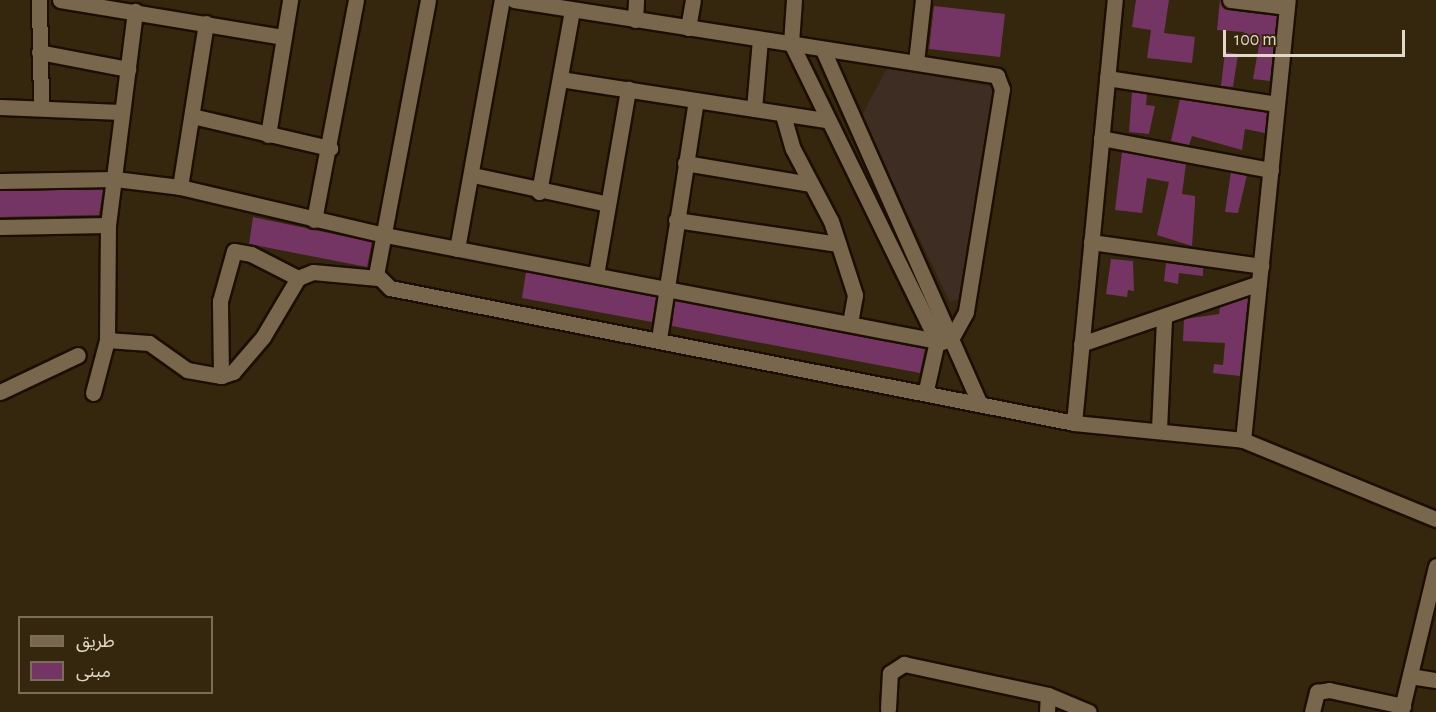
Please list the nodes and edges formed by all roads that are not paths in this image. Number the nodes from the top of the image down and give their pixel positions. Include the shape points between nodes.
1 (39, 0) edge
2 (60, 0) edge
3 (290, 0) edge
4 (356, 0) edge
5 (428, 0) edge
6 (502, 0) edge
7 (514, 0) edge
8 (636, 0) edge
9 (693, 0) edge
10 (794, 0) edge
11 (923, 0) edge
12 (1115, 0) edge
13 (1230, 0) edge
14 (1288, 3) edge
15 (135, 11) junction
16 (572, 11) junction
17 (635, 20) junction
18 (206, 23) junction
19 (688, 28) junction
20 (284, 37) junction
21 (760, 39) junction
22 (791, 43) junction
23 (823, 50) junction
24 (39, 52) junction
25 (916, 62) junction
26 (128, 69) junction
27 (1107, 78) junction
28 (560, 80) junction
29 (628, 89) junction
30 (696, 101) junction
31 (1277, 104) junction
32 (41, 105) junction
33 (0, 107) edge
34 (754, 109) junction
35 (121, 112) junction
36 (783, 115) junction
37 (192, 116) junction
38 (826, 120) junction
39 (268, 135) junction
40 (1101, 138) junction
41 (330, 148) junction
42 (685, 163) junction
43 (1271, 170) junction
44 (473, 175) junction
45 (115, 179) junction
46 (0, 181) edge
47 (811, 184) junction
48 (180, 187) junction
49 (539, 192) junction
50 (608, 204) junction
51 (314, 220) junction
52 (675, 220) junction
53 (108, 225) junction
54 (0, 227) edge
55 (385, 235) junction
56 (1091, 242) junction
57 (838, 244) junction
58 (457, 249) junction
59 (1261, 266) junction
60 (596, 275) junction
61 (298, 278) junction
62 (378, 278) junction
63 (1259, 283) junction
64 (666, 289) junction
65 (1164, 318) junction
66 (850, 324) junction
67 (659, 339) junction
68 (107, 340) junction
69 (941, 342) junction
70 (1081, 344) junction
71 (78, 355) dead end
72 (221, 376) junction
73 (926, 390) junction
74 (0, 392) edge
75 (93, 393) dead end
76 (980, 402) junction
77 (1074, 423) junction
78 (1159, 429) junction
79 (1243, 440) junction
80 (1436, 519) edge
81 (1436, 566) edge
82 (1410, 676) junction
83 (1436, 680) edge
84 (1048, 695) junction
85 (1402, 709) edge
86 (893, 711) edge
87 (1047, 712) edge
88 (1089, 712) edge
89 (1312, 712) edge

1 - 24 street
2 - 15 street
3 - 20 street
4 - 41 street
5 - 55 street
6 - 44 street
7 - 16 street
8 - 17 street
9 - 19 street
10 - 22 street
11 - 25 street
12 - 27 street
13 - 14 street
14 - 31 street
15 - 18 street
15 - 26 street
16 - 17 street
16 - 28 street
17 - 19 street
18 - 20 street
18 - 37 street
19 - 21 street
20 - 39 street
21 - 22 street
21 - 34 street
22 - 23 street
22 - 38 street
23 - 25 street
23 - 69 street
24 - 26 street
24 - 32 street
25 - 69 street via 997,76 1002,89 966,312
26 - 35 street
27 - 31 street
27 - 40 street
28 - 29 street
28 - 49 street
29 - 30 street
29 - 50 street
30 - 34 street
30 - 42 street
31 - 43 street
32 - 33 street
32 - 35 street
34 - 36 street
35 - 45 street
36 - 38 street
36 - 47 street
37 - 39 street
37 - 48 street
38 - 69 street
39 - 41 street
40 - 43 street
40 - 56 street
41 - 51 street
42 - 47 street
42 - 52 street
43 - 59 street
44 - 49 street
44 - 58 street
45 - 46 street
45 - 48 street
45 - 53 street
47 - 57 street
48 - 51 street
49 - 50 street
50 - 60 street
51 - 55 street
52 - 57 street
52 - 64 street
53 - 54 street
53 - 68 street
55 - 58 street
55 - 62 street
56 - 59 street
56 - 70 street
57 - 66 street via 855,295
58 - 60 street
59 - 63 street
60 - 64 street
61 - 62 street via 313,272
61 - 72 street via 263,336 233,372
61 - 72 street via 250,254 234,251 220,301
62 - 67 street via 390,288
63 - 65 street
63 - 79 street
64 - 66 street
64 - 67 street
65 - 70 street
65 - 78 street
66 - 69 street
67 - 73 street
68 - 72 street via 149,343 187,370
68 - 75 street
69 - 73 street
69 - 76 street
70 - 77 street
71 - 74 street
73 - 76 street
76 - 77 street
77 - 78 street
78 - 79 street
79 - 80 street
81 - 82 street
82 - 83 street
82 - 85 street
84 - 86 street via 904,664 890,673
84 - 87 street
84 - 88 street
85 - 89 street via 1329,690 1317,692

